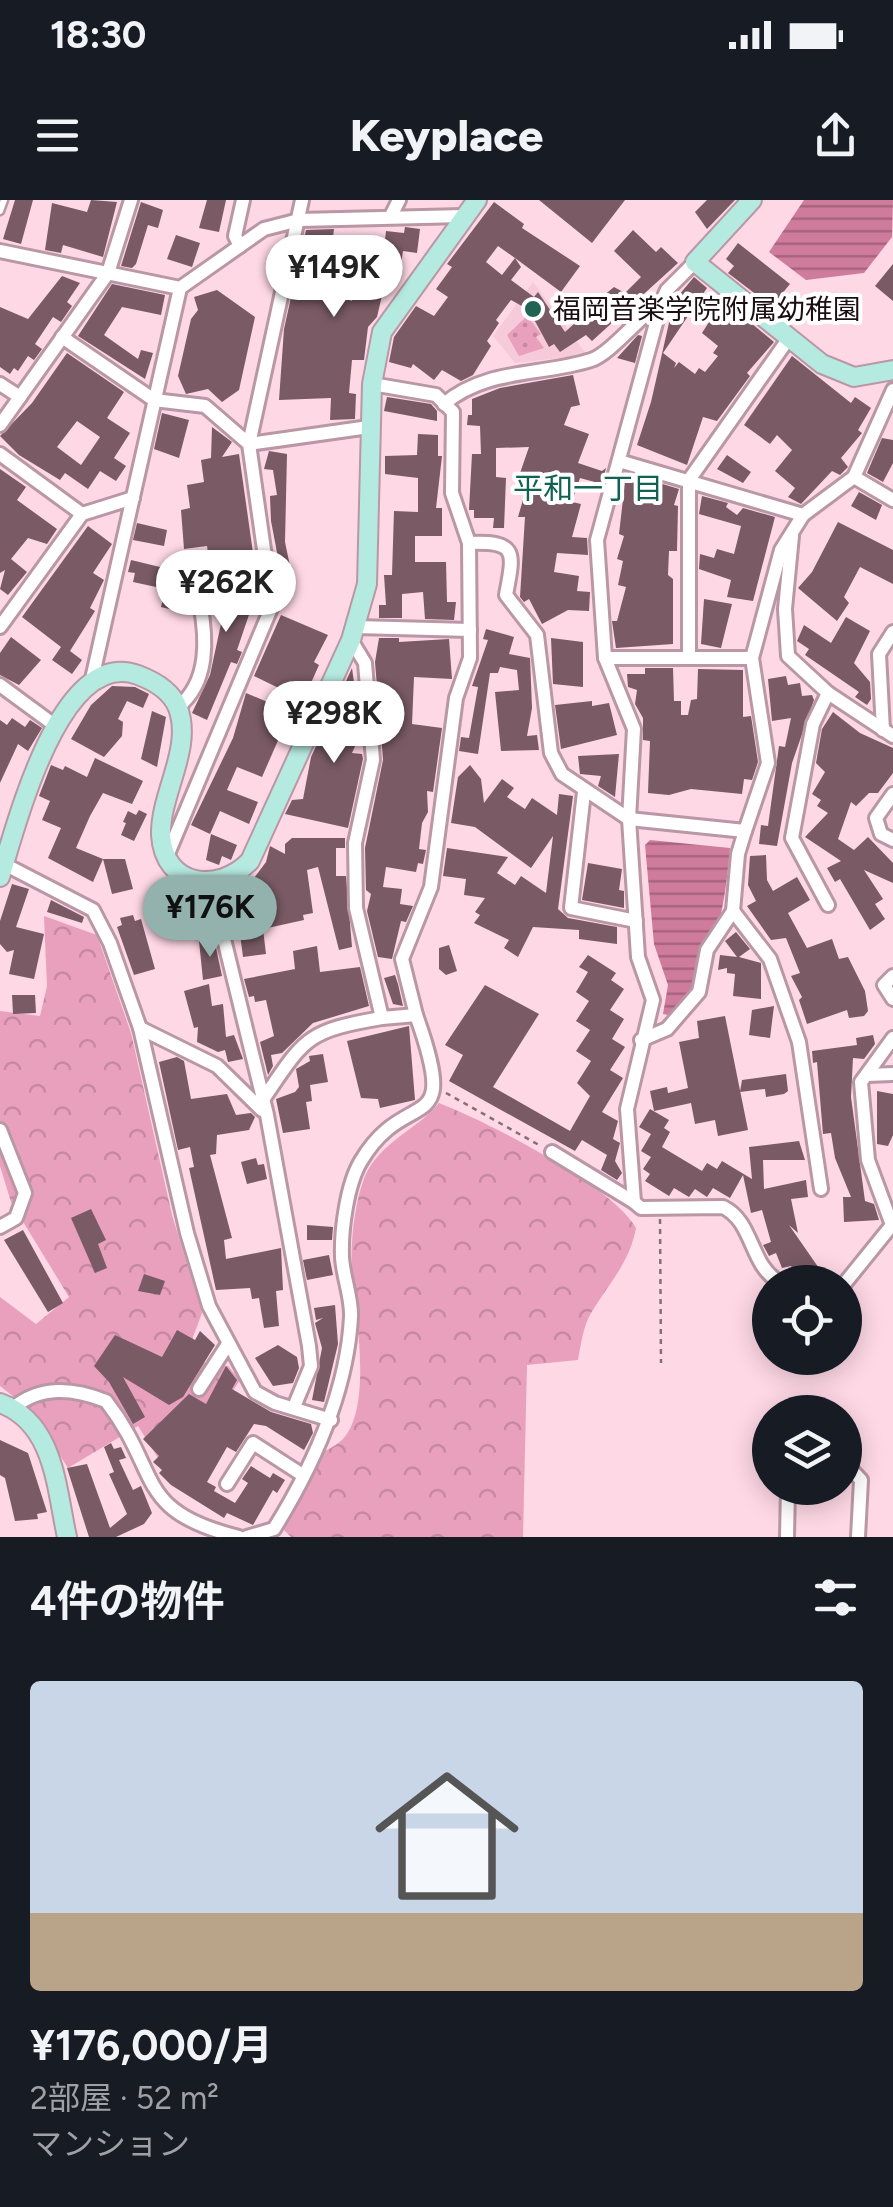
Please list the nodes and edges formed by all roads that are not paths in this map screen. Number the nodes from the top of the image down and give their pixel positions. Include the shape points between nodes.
1 (4, 200) edge
2 (132, 200) edge
3 (243, 200) edge
4 (302, 200) edge
5 (398, 200) edge
6 (477, 200) edge
7 (752, 200) edge
8 (0, 211) edge
9 (391, 216) junction
10 (464, 216) junction
11 (298, 220) junction
12 (240, 246) junction
13 (0, 251) edge
14 (694, 262) junction
15 (108, 273) junction
16 (180, 288) junction
17 (662, 301) junction
18 (62, 337) junction
19 (789, 338) junction
20 (893, 370) edge
21 (0, 384) edge
22 (372, 384) junction
23 (893, 390) edge
24 (20, 398) junction
25 (154, 400) junction
26 (444, 404) junction
27 (0, 425) edge
28 (370, 427) junction
29 (250, 444) junction
30 (0, 454) edge
31 (619, 461) junction
32 (854, 478) junction
33 (689, 480) junction
34 (132, 498) junction
35 (893, 500) edge
36 (82, 514) junction
37 (803, 515) junction
38 (792, 529) junction
39 (469, 543) junction
40 (200, 603) dead end
41 (0, 627) edge
42 (470, 630) junction
43 (893, 632) edge
44 (354, 633) junction
45 (689, 657) junction
46 (605, 658) junction
47 (752, 658) junction
48 (92, 679) junction
49 (0, 685) edge
50 (828, 693) junction
51 (178, 708) junction
52 (57, 727) junction
53 (888, 733) edge
54 (584, 792) junction
55 (893, 794) edge
56 (629, 819) junction
57 (745, 831) junction
58 (893, 840) edge
59 (167, 856) junction
60 (1, 868) edge
61 (234, 877) junction
62 (828, 906) dead end
63 (734, 911) junction
64 (636, 921) junction
65 (893, 976) edge
66 (893, 999) edge
67 (416, 1015) junction
68 (382, 1018) junction
69 (140, 1028) junction
70 (893, 1038) edge
71 (641, 1040) junction
72 (867, 1074) junction
73 (893, 1074) edge
74 (262, 1101) junction
75 (267, 1116) junction
76 (0, 1130) edge
77 (552, 1152) road end
78 (821, 1189) dead end
79 (634, 1202) junction
80 (892, 1224) edge
81 (0, 1227) edge
82 (759, 1265) edge
83 (859, 1265) edge
84 (228, 1344) junction
85 (199, 1389) dead end
86 (6, 1406) edge
87 (294, 1407) junction
88 (330, 1420) junction
89 (301, 1474) junction
90 (226, 1484) dead end
91 (787, 1505) edge
92 (860, 1505) edge
93 (67, 1537) edge
94 (238, 1537) edge
95 (247, 1537) edge
96 (786, 1537) edge
97 (858, 1537) edge

1 - 8 lane
2 - 15 street
3 - 12 street via 235,236
4 - 11 street
5 - 9 street
6 - 10 street
7 - 14 street
9 - 10 street
9 - 11 street
10 - 22 street via 382,332
11 - 12 street via 264,229
11 - 29 street
12 - 16 street
13 - 15 street
14 - 17 street
14 - 19 street
15 - 16 street
15 - 18 street
16 - 25 street
17 - 26 street via 594,360 504,375 460,390
17 - 31 street
18 - 24 street
18 - 25 street
19 - 20 street via 822,364 854,377
19 - 33 street
21 - 24 street
22 - 26 street via 436,395
22 - 28 street
23 - 32 street
24 - 27 street
25 - 29 street via 205,406
25 - 34 street
26 - 39 street via 453,412 452,493
28 - 29 street
28 - 44 street via 367,584
29 - 59 street via 272,606
30 - 36 street
31 - 33 street
31 - 46 street via 597,540
32 - 35 street
32 - 37 street
33 - 37 street
33 - 45 street
34 - 36 street
34 - 48 street
36 - 41 street
37 - 38 street
38 - 47 street
38 - 50 street via 788,656
39 - 42 street
39 - 54 street via 509,548 506,595 537,635 551,754
40 - 51 street via 208,642 192,696
42 - 44 street
42 - 67 street via 431,886 402,959
43 - 53 street via 880,654
44 - 61 street via 256,848
44 - 68 street via 365,664 373,760 355,843 356,908
45 - 46 street
45 - 47 street
46 - 56 street via 634,729
47 - 57 street via 768,763
48 - 51 street via 130,672 154,682
48 - 52 street
49 - 52 street
50 - 53 street
50 - 62 street via 814,724 792,838
51 - 59 street via 182,737 161,837
52 - 60 street via 30,781
54 - 56 street
54 - 64 street via 571,908
55 - 58 street via 876,818 881,834
56 - 57 street
56 - 64 street
57 - 63 street
59 - 61 street via 199,882
60 - 69 street via 93,910
61 - 74 street via 223,935
63 - 71 street via 708,950 699,992 668,1029
63 - 78 street via 770,959 800,1042
64 - 71 street via 638,957 653,1000
65 - 66 street via 884,986
67 - 68 street
67 - 88 street via 436,1088 427,1105 384,1134 360,1162 342,1258 351,1316
68 - 74 street via 317,1032 301,1044
69 - 75 street via 217,1066
69 - 84 street via 198,1278
70 - 72 street
71 - 79 street via 627,1110
72 - 73 street
72 - 80 street via 861,1082 861,1124
74 - 75 street
75 - 87 street via 311,1366
76 - 81 street via 25,1194 16,1218
77 - 79 street
79 - 82 street via 641,1208 733,1212
80 - 83 street
84 - 85 street
84 - 87 street via 255,1392
86 - 93 street via 37,1428 47,1448
86 - 94 street via 64,1389 106,1400 175,1515
87 - 88 street
88 - 89 street
89 - 90 street via 254,1443
89 - 95 street via 274,1529
91 - 96 street
92 - 97 street

